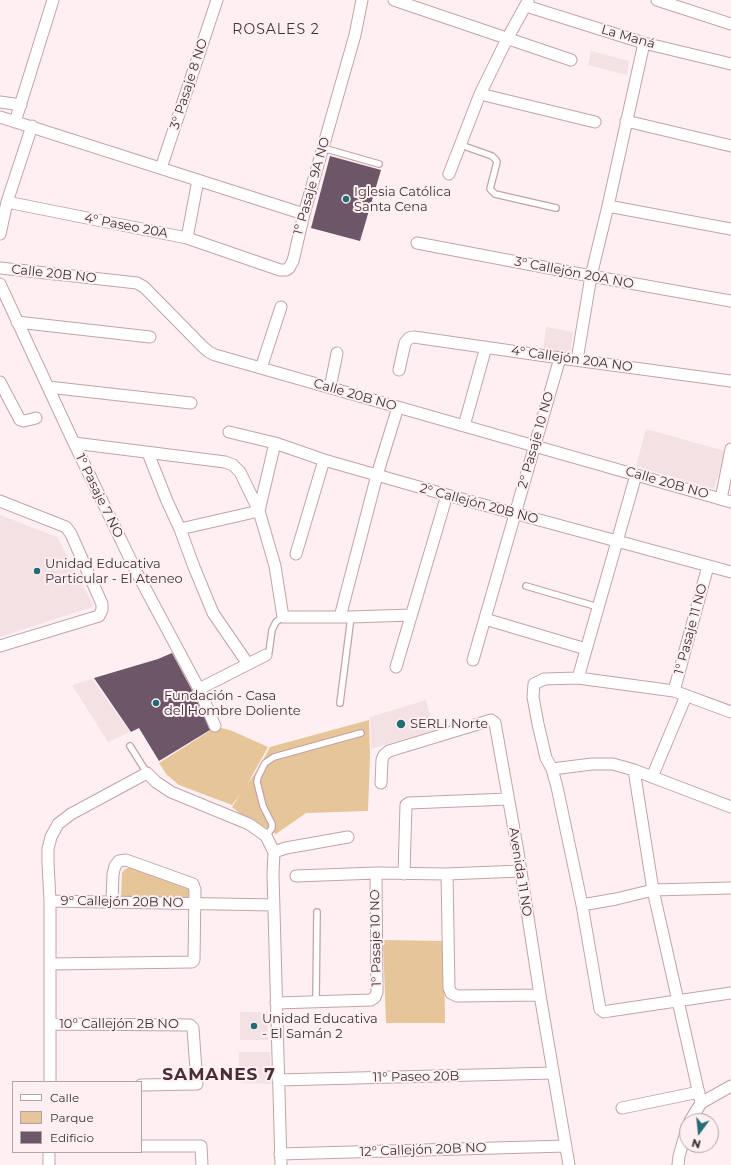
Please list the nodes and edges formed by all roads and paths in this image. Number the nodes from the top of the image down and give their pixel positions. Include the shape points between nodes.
1 (53, 0) edge
2 (217, 0) edge
3 (362, 0) edge
4 (394, 0) edge
5 (657, 0) edge
6 (527, 3) edge
7 (731, 24) edge
8 (507, 39) junction
9 (644, 43) junction
10 (571, 60) dead end
11 (731, 64) edge
12 (480, 94) junction
13 (0, 102) edge
14 (21, 105) junction
15 (0, 117) edge
16 (626, 121) junction
17 (15, 122) junction
18 (595, 122) dead end
19 (32, 126) junction
20 (461, 145) junction
21 (731, 146) edge
22 (323, 148) junction
23 (379, 164) dead end
24 (161, 168) junction
25 (449, 174) dead end
26 (198, 180) junction
27 (7, 202) junction
28 (608, 206) junction
29 (556, 208) dead end
30 (304, 214) junction
31 (731, 229) edge
32 (0, 234) edge
33 (187, 238) junction
34 (417, 243) dead end
35 (0, 268) edge
36 (591, 276) junction
37 (0, 284) edge
38 (731, 301) edge
39 (281, 306) dead end
40 (17, 322) junction
41 (150, 338) dead end
42 (486, 347) junction
43 (337, 354) dead end
44 (560, 358) junction
45 (577, 360) junction
46 (261, 368) junction
47 (399, 370) dead end
48 (731, 381) edge
49 (0, 382) edge
50 (48, 387) junction
51 (330, 388) junction
52 (191, 403) dead end
53 (398, 407) junction
54 (36, 418) dead end
55 (464, 426) junction
56 (229, 432) dead end
57 (74, 443) junction
58 (275, 443) junction
59 (535, 446) junction
60 (731, 449) edge
61 (148, 453) junction
62 (324, 460) junction
63 (377, 475) junction
64 (636, 475) junction
65 (447, 495) junction
66 (726, 500) edge
67 (0, 501) edge
68 (259, 511) junction
69 (515, 514) junction
70 (180, 529) junction
71 (617, 541) junction
72 (296, 554) dead end
73 (708, 566) junction
74 (731, 572) edge
75 (526, 586) dead end
76 (598, 607) junction
77 (411, 615) junction
78 (283, 617) junction
79 (340, 617) junction
80 (351, 617) junction
81 (485, 619) junction
82 (0, 646) edge
83 (586, 649) junction
84 (266, 655) joint
85 (472, 660) dead end
86 (248, 664) junction
87 (396, 667) dead end
88 (578, 678) junction
89 (199, 689) junction
90 (674, 692) junction
91 (686, 696) junction
92 (340, 704) dead end
93 (731, 712) edge
94 (215, 726) dead end
95 (361, 733) dead end
96 (130, 746) dead end
97 (552, 769) junction
98 (634, 770) junction
99 (147, 773) junction
100 (652, 777) junction
101 (381, 783) dead end
102 (508, 799) junction
103 (731, 807) edge
104 (266, 836) junction
105 (348, 837) dead end
106 (274, 852) junction
107 (520, 871) junction
108 (376, 873) junction
109 (404, 874) junction
110 (446, 874) junction
111 (296, 876) dead end
112 (731, 888) edge
113 (653, 890) junction
114 (50, 901) junction
115 (112, 902) junction
116 (194, 903) junction
117 (274, 905) junction
118 (582, 905) junction
119 (316, 912) dead end
120 (51, 964) junction
121 (731, 994) edge
122 (540, 995) junction
123 (316, 1002) junction
124 (678, 1002) junction
125 (276, 1003) junction
126 (51, 1024) junction
127 (553, 1073) junction
128 (278, 1080) junction
129 (50, 1081) edge
130 (142, 1085) edge
131 (731, 1086) edge
132 (699, 1092) junction
133 (701, 1103) junction
134 (622, 1108) dead end
135 (695, 1113) edge
136 (142, 1146) edge
137 (566, 1146) junction
138 (49, 1153) edge
139 (680, 1153) edge
140 (281, 1159) edge
141 (49, 1165) edge
142 (202, 1165) edge
143 (569, 1165) edge
144 (678, 1165) edge

1 - 14 street
2 - 24 street, 3° Pasaje 8 NO
3 - 22 street, 1º Pasaje 9A NO via 355,35
4 - 8 street
5 - 7 street
6 - 8 street
6 - 9 street, La Maná
8 - 10 street
8 - 12 street
9 - 11 street, La Maná
9 - 16 street
12 - 18 street
12 - 20 street
13 - 14 street
14 - 17 street
15 - 17 street
16 - 21 street
16 - 28 street
17 - 19 street
19 - 24 street
19 - 27 street
20 - 25 street
20 - 29 lane via 492,156 496,160 490,189 495,194
22 - 23 lane
22 - 30 street, 1º Pasaje 9A NO
24 - 26 street
26 - 30 street
26 - 33 street
27 - 32 street
27 - 33 street, 4° Paseo 20A
28 - 31 street
28 - 36 street
30 - 33 street, 1º Pasaje 9A NO via 292,261 286,270
34 - 36 street, 3° Callejón 20A NO
35 - 46 street, Calle 20B NO via 137,284 144,287 209,352
36 - 38 street, 3° Callejón 20A NO
36 - 45 street
37 - 40 street, 1° Pasaje 7 NO
39 - 46 street
40 - 41 street
40 - 50 street, 1° Pasaje 7 NO
42 - 44 street, 4° Callejón 20A NO
42 - 47 street, 4° Callejón 20A NO via 409,338 405,344
42 - 55 street
43 - 51 street
44 - 45 street, 4° Callejón 20A NO
44 - 59 street, 2° Pasaje 10 NO
45 - 48 street, 4° Callejón 20A NO
46 - 51 street, Calle 20B NO
49 - 54 street via 20,420
50 - 52 street
50 - 57 street, 1° Pasaje 7 NO
51 - 53 street, Calle 20B NO
53 - 55 street, Calle 20B NO
53 - 63 street
55 - 59 street, Calle 20B NO
56 - 58 street, 2° Callejón 20B NO
57 - 61 street
57 - 89 street, 1° Pasaje 7 NO via 137,573
58 - 62 street, 2° Callejón 20B NO
58 - 68 street
59 - 64 street, Calle 20B NO
59 - 69 street, 2° Pasaje 10 NO
60 - 66 street
61 - 68 street via 233,465 240,472
61 - 70 street
62 - 63 street, 2° Callejón 20B NO
62 - 72 street
63 - 65 street, 2° Callejón 20B NO
63 - 79 street
64 - 66 street, Calle 20B NO
64 - 71 street
65 - 69 street, 2° Callejón 20B NO
65 - 77 street
67 - 82 street via 66,527 72,534 102,604 102,610 99,616
68 - 70 street
68 - 78 street via 275,566
69 - 71 street, 2° Callejón 20B NO
69 - 81 street, 2° Pasaje 10 NO
70 - 86 street via 213,613
71 - 73 street, 2° Callejón 20B NO
71 - 76 street
73 - 74 street, 2° Callejón 20B NO
73 - 90 street, 1° Pasaje 11 NO
75 - 76 lane
76 - 83 street
77 - 80 street
77 - 87 street
78 - 79 street
78 - 84 lane via 276,622 272,630
79 - 80 street
80 - 92 lane
81 - 83 street
81 - 85 street, 2° Pasaje 10 NO
83 - 88 street
84 - 86 street
86 - 89 street
88 - 90 street
88 - 97 street via 544,679 534,684 533,697 538,724 546,758
89 - 94 street, 1° Pasaje 7 NO
90 - 91 street
91 - 93 street
91 - 100 street
95 - 104 lane via 274,757 265,763 257,782 263,806 272,824
96 - 99 lane
97 - 98 street via 613,764
97 - 118 street
98 - 100 street
98 - 113 street
99 - 104 street via 171,792 249,824
99 - 114 street via 71,814 58,824 48,849
100 - 103 street
101 - 102 street, Avenida 11 NO via 382,760 389,751 492,720 495,723
102 - 107 street, Avenida 11 NO
102 - 109 street via 406,805
104 - 106 street
105 - 106 street
106 - 117 street
107 - 110 street
107 - 122 street, Avenida 11 NO
108 - 109 street
108 - 111 street
108 - 123 street, 1° Pasaje 10 NO via 376,998
109 - 110 street
110 - 122 street via 451,993 457,996
112 - 113 street
113 - 118 street
113 - 124 street
114 - 115 street, 9° Callejón 20B NO
114 - 120 street
115 - 116 street, 9° Callejón 20B NO
115 - 116 street via 115,866 119,861 126,860 193,884
116 - 117 street, 9° Callejón 20B NO
116 - 120 street, 9° Callejón 20B NO via 192,962
117 - 125 street
118 - 124 street via 600,1009 604,1012
119 - 123 lane
120 - 126 street
121 - 124 street
122 - 127 street, Avenida 11 NO
123 - 125 street, 1° Pasaje 10 NO
124 - 132 street
125 - 128 street
126 - 129 street
126 - 130 street, 10° Callejón 2B NO via 190,1025 193,1028 197,1084
127 - 128 street, 11° Paseo 20B
127 - 137 street, Avenida 11 NO
128 - 140 street
131 - 133 street
132 - 133 street
132 - 134 street
133 - 135 street
136 - 142 street via 202,1146
137 - 140 street, 12° Callejón 20B NO
137 - 143 street, Avenida 11 NO
138 - 141 street
139 - 144 street

